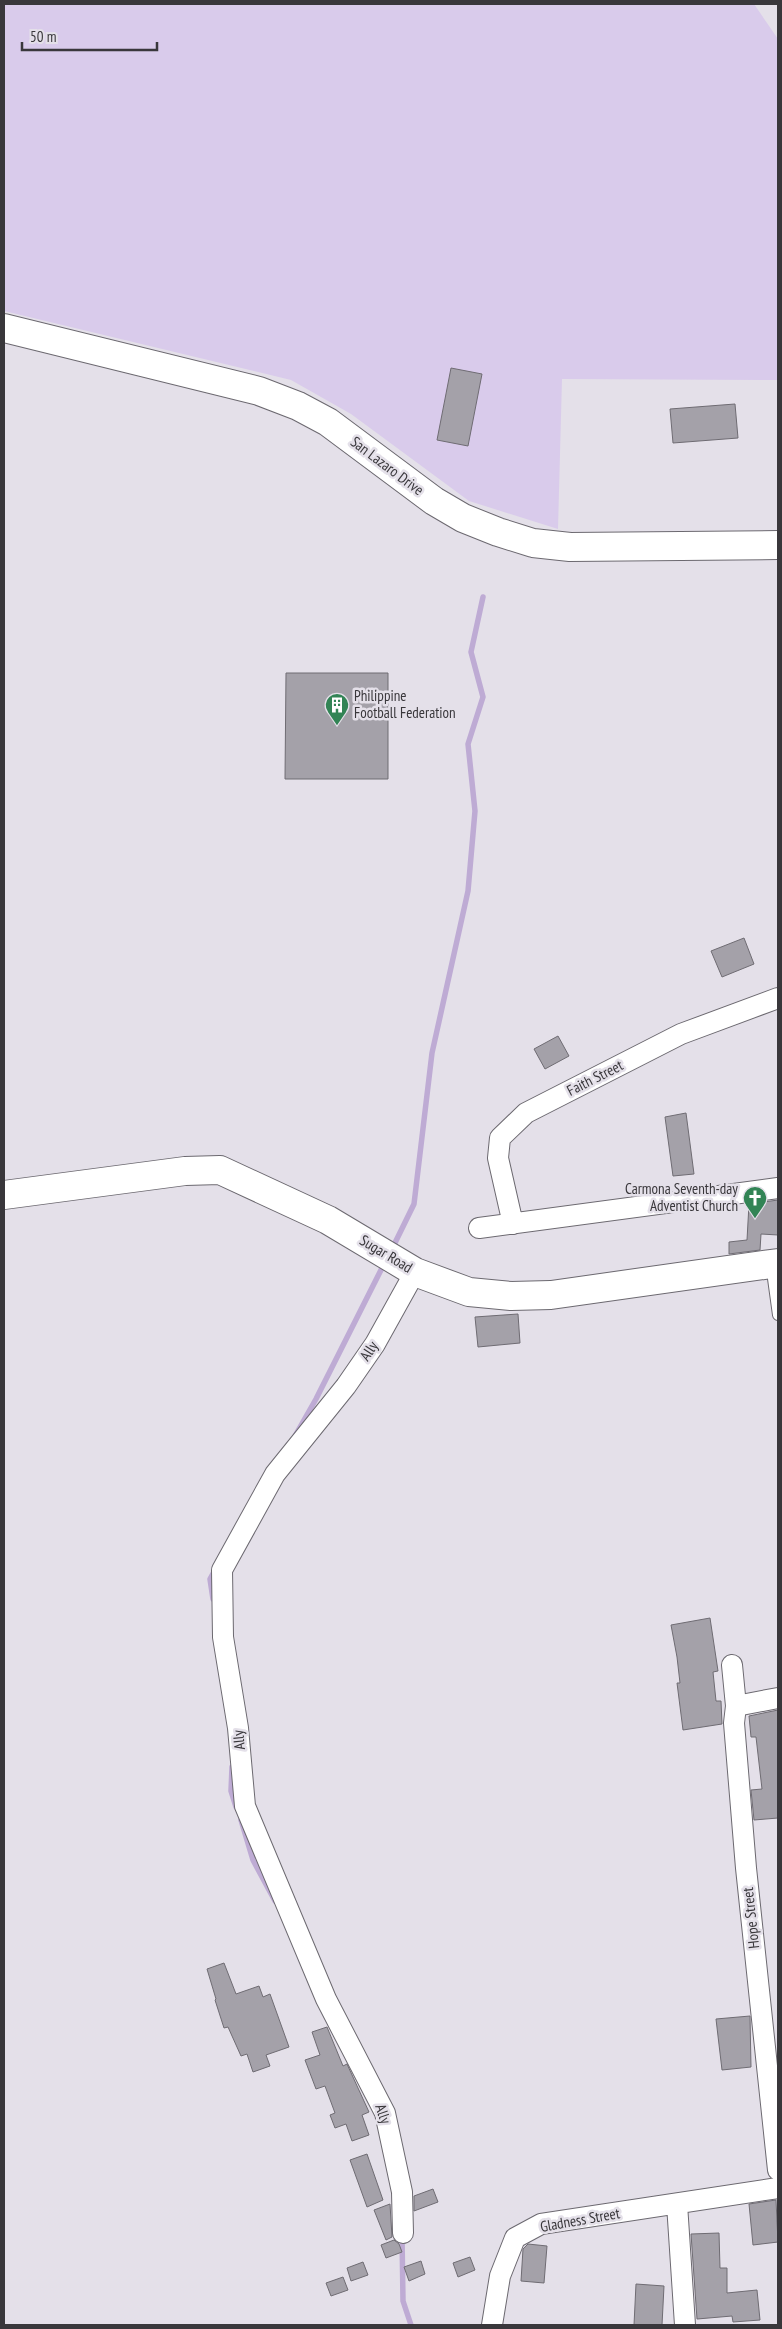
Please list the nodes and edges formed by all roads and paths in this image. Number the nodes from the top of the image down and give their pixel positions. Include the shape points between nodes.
1 (4, 328) edge
2 (778, 545) edge
3 (778, 998) edge
4 (778, 1188) edge
5 (4, 1195) edge
6 (512, 1224) junction
7 (479, 1228) dead end
8 (775, 1264) edge
9 (415, 1272) junction
10 (778, 1315) edge
11 (732, 1665) dead end
12 (778, 1698) edge
13 (736, 1706) junction
14 (778, 2170) edge
15 (778, 2188) edge
16 (677, 2204) junction
17 (403, 2233) dead end
18 (492, 2325) edge
19 (685, 2325) edge

1 - 2 street, San Lazaro Drive via 259,391 298,406 328,422 463,518 533,543 570,547
3 - 6 street, Faith Street via 681,1034 526,1113 500,1138 498,1158
4 - 6 street
5 - 9 street, Sugar Road via 185,1171 220,1170 328,1220
6 - 7 street
8 - 9 street, Sugar Road via 551,1295 511,1296 469,1292
8 - 10 lane
9 - 17 street, Ally via 375,1344 346,1386 275,1474 222,1570 223,1638 238,1728 244,1806 326,1999 385,2113 402,2192
11 - 13 street, Hope Street
12 - 13 street
13 - 14 street, Hope Street via 734,1723 745,1858
15 - 16 street, Gladness Street
16 - 18 street, Gladness Street via 541,2224 515,2238 500,2276
16 - 19 street

